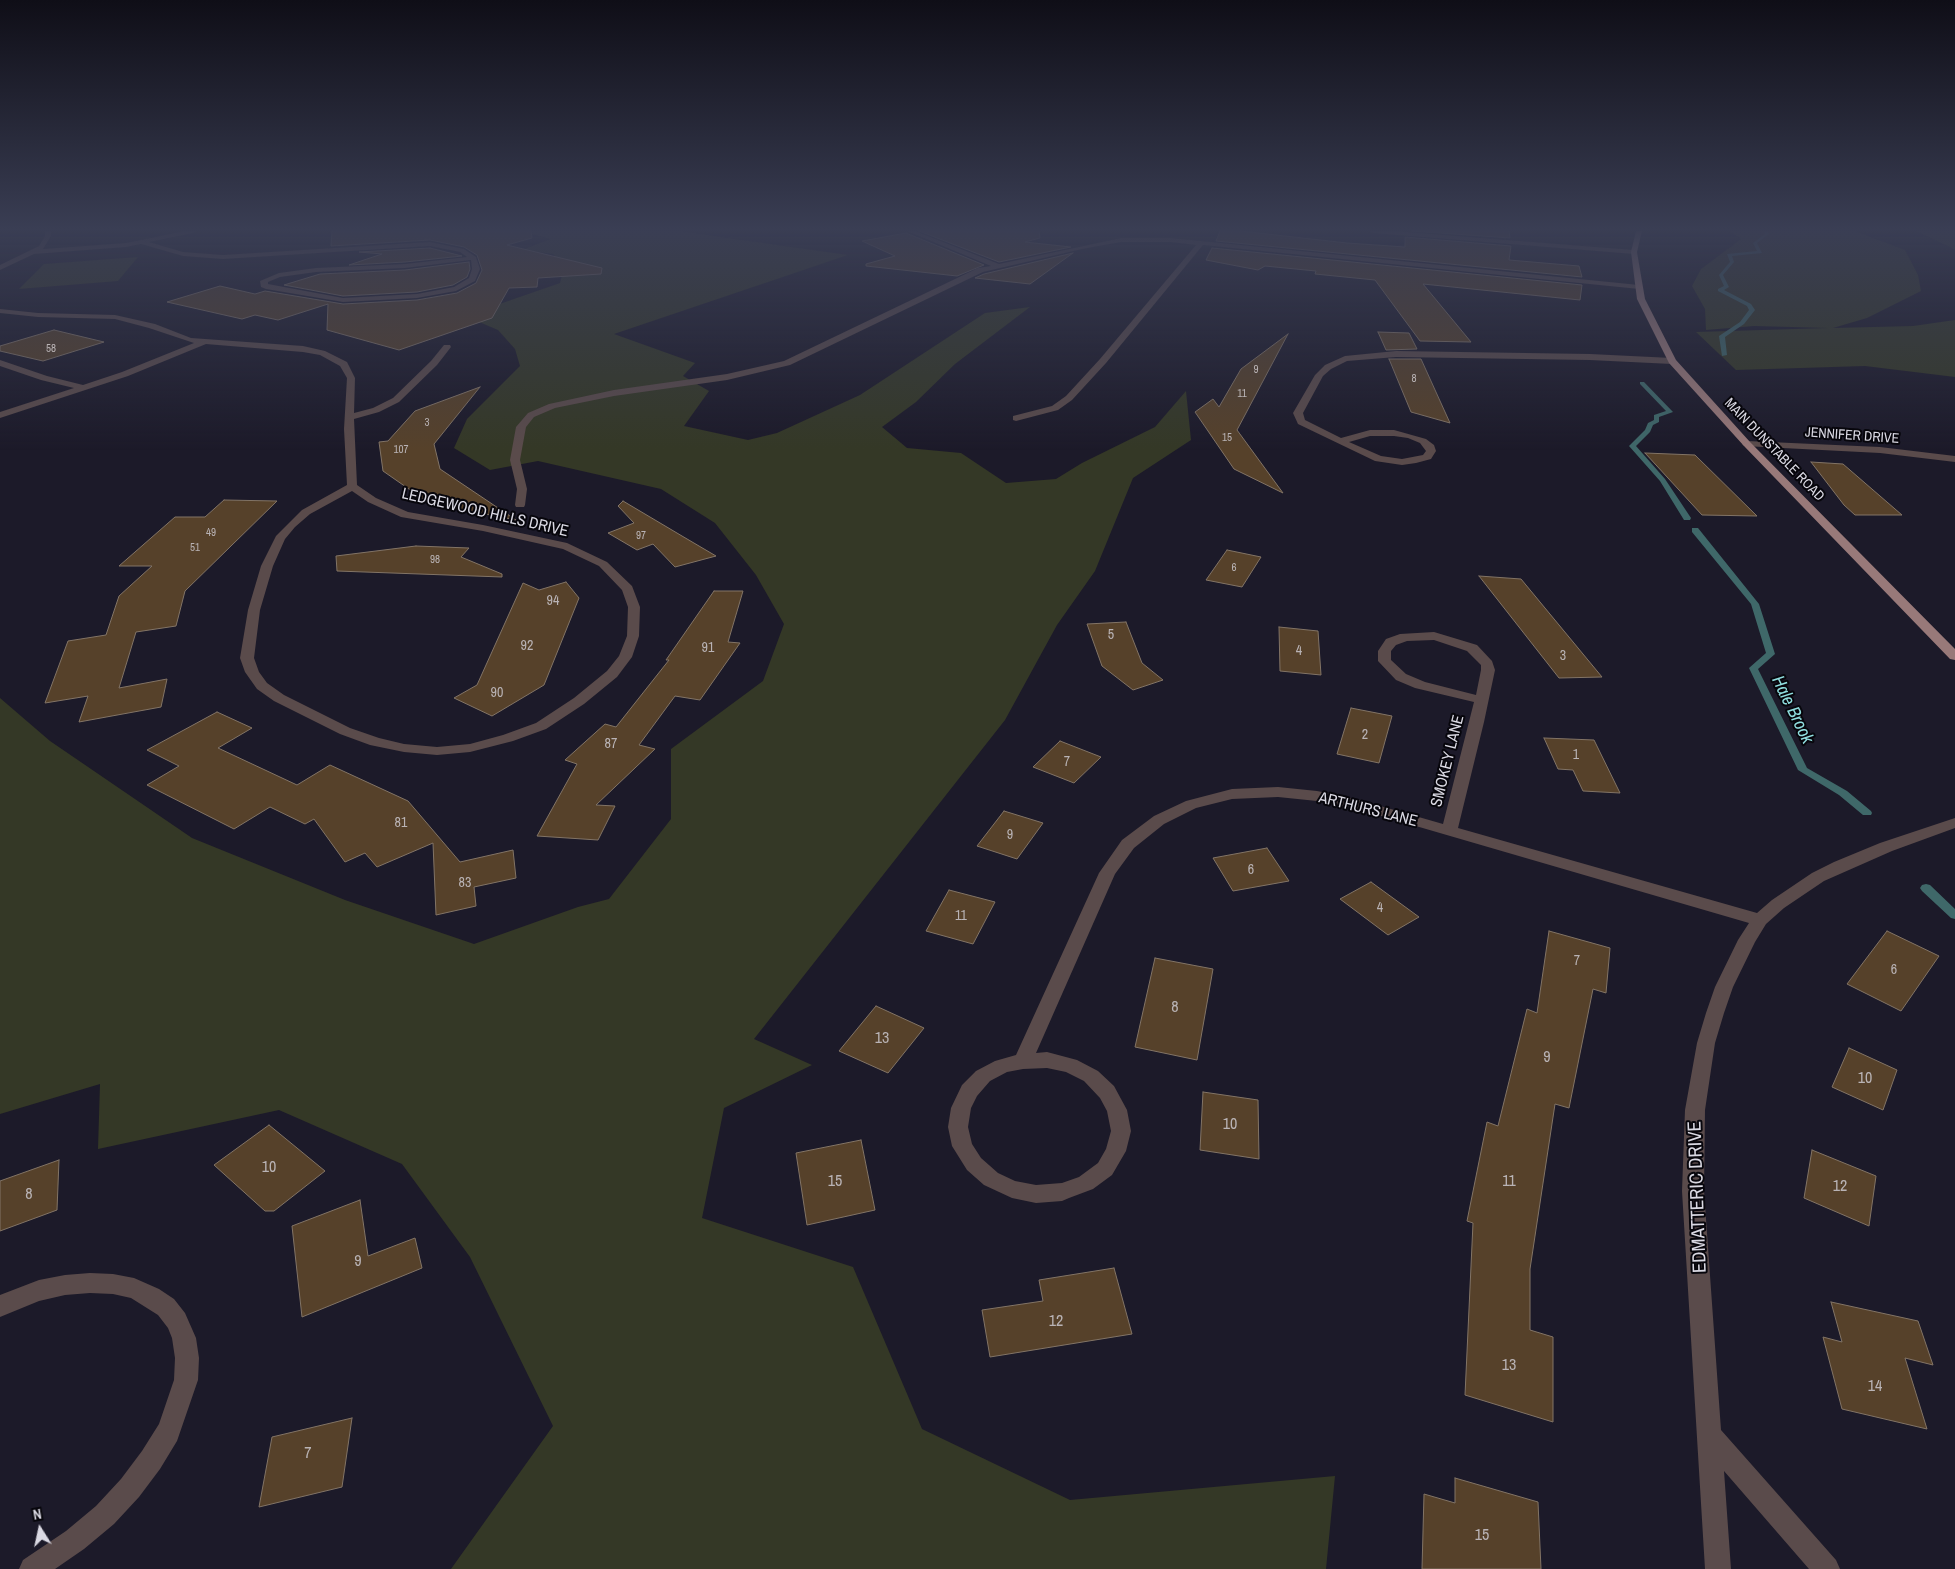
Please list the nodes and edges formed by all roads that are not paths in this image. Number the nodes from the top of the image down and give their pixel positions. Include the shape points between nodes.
1 (910, 304) edge
2 (1150, 304) edge
3 (1645, 304) edge
4 (0, 312) edge
5 (204, 341) junction
6 (447, 347) dead end
7 (1672, 361) junction
8 (0, 363) edge
9 (85, 388) junction
10 (0, 415) edge
11 (350, 417) junction
12 (1016, 418) dead end
13 (1341, 442) junction
14 (1746, 444) junction
15 (1955, 459) edge
16 (352, 486) junction
17 (520, 505) dead end
18 (1953, 651) edge
19 (1481, 700) junction
20 (1955, 823) edge
21 (1449, 831) junction
22 (1760, 920) junction
23 (1023, 1061) junction
24 (0, 1306) edge
25 (1710, 1436) junction
26 (32, 1569) edge
27 (1718, 1569) edge
28 (1828, 1569) edge

1 - 17 street via 787,363 727,377 614,393 552,406 531,416 521,428 515,460 522,489
2 - 12 street via 1069,398 1055,408
3 - 7 main road, MAIN DUNSTABLE ROAD
4 - 5 street via 115,318
5 - 9 street
5 - 11 street via 303,349 334,358 344,364 352,378
6 - 11 street via 396,400
7 - 13 street via 1396,354 1345,359 1319,375 1297,416
7 - 14 main road, MAIN DUNSTABLE ROAD
8 - 9 street
9 - 10 street
11 - 16 street
13 - 13 street via 1370,433 1394,433 1423,441 1431,451 1422,459 1394,461 1372,456
14 - 15 street, JENNIFER DRIVE via 1880,450
14 - 18 main road, MAIN DUNSTABLE ROAD
16 - 16 street, LEDGEWOOD HILLS DRIVE via 306,512 291,525 280,538 267,566 254,610 247,658 262,686 280,698 345,731 375,742 437,752 470,748 541,726 586,696 612,674 625,657 633,636 634,607 628,589 602,564 566,546 405,515 372,500
19 - 19 street, SMOKEY LANE via 1488,670 1478,654 1464,644 1440,637 1414,636 1391,642 1384,651 1385,661 1401,677
19 - 21 street, SMOKEY LANE
20 - 22 street, EDMATTERIC DRIVE via 1833,870 1797,890
21 - 22 street, ARTHURS LANE
21 - 23 street, ARTHURS LANE via 1356,804 1278,792 1232,794 1190,804 1159,820 1128,844 1107,873
22 - 25 street, EDMATTERIC DRIVE via 1724,987 1706,1043 1695,1110 1693,1191
23 - 23 street via 1002,1066 983,1076 969,1091 961,1108 958,1127 962,1146 990,1179 1012,1189 1036,1194 1062,1192 1086,1183 1104,1169 1116,1151 1121,1131 1118,1110 1107,1092 1091,1076 1047,1060
24 - 26 street via 66,1285 113,1284 134,1288 166,1306 184,1338 187,1358 186,1380 179,1404 168,1432 151,1460 105,1515
25 - 27 street, EDMATTERIC DRIVE
25 - 28 street

